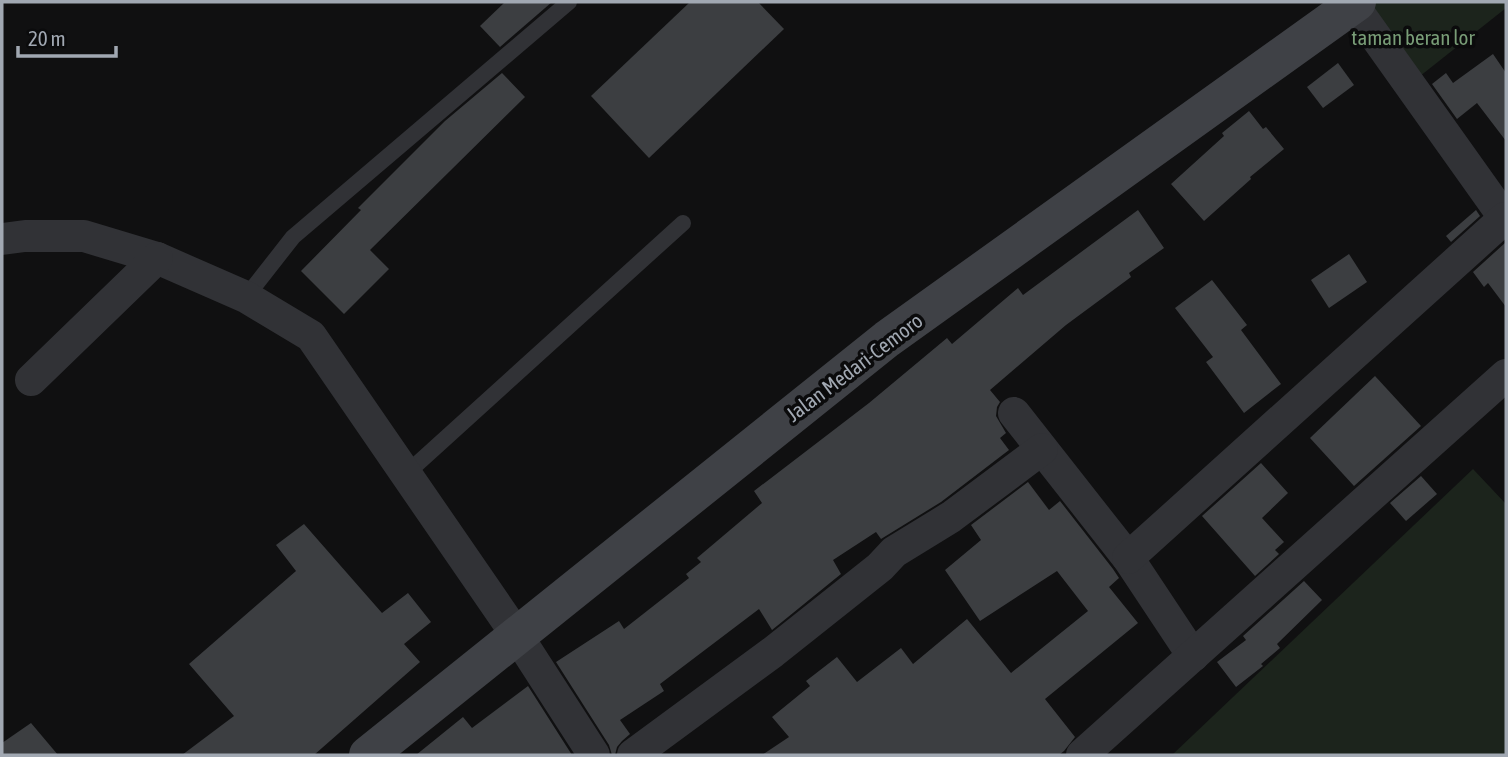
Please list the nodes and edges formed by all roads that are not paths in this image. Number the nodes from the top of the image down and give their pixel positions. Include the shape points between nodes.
1 (569, 2) edge
2 (1355, 3) edge
3 (1506, 219) edge
4 (683, 223) dead end
5 (2, 239) edge
6 (157, 258) junction
7 (246, 297) junction
8 (1506, 375) edge
9 (31, 380) dead end
10 (1014, 413) dead end
11 (1042, 449) junction
12 (406, 474) junction
13 (1128, 558) junction
14 (516, 634) junction
15 (1193, 656) junction
16 (370, 755) edge
17 (594, 755) edge
18 (634, 755) edge
19 (1082, 755) edge

1 - 7 lane via 293,237
2 - 3 street
2 - 14 street, Jalan Medari-Cemoro via 887,339
3 - 13 street
4 - 12 lane
5 - 6 street via 84,236
6 - 7 street
6 - 9 street
7 - 12 street via 311,336
8 - 15 street
10 - 11 street
11 - 13 street
11 - 18 street via 951,517 894,552 794,635
12 - 14 street
13 - 15 street
14 - 16 street, Jalan Medari-Cemoro
14 - 17 street
15 - 19 street

